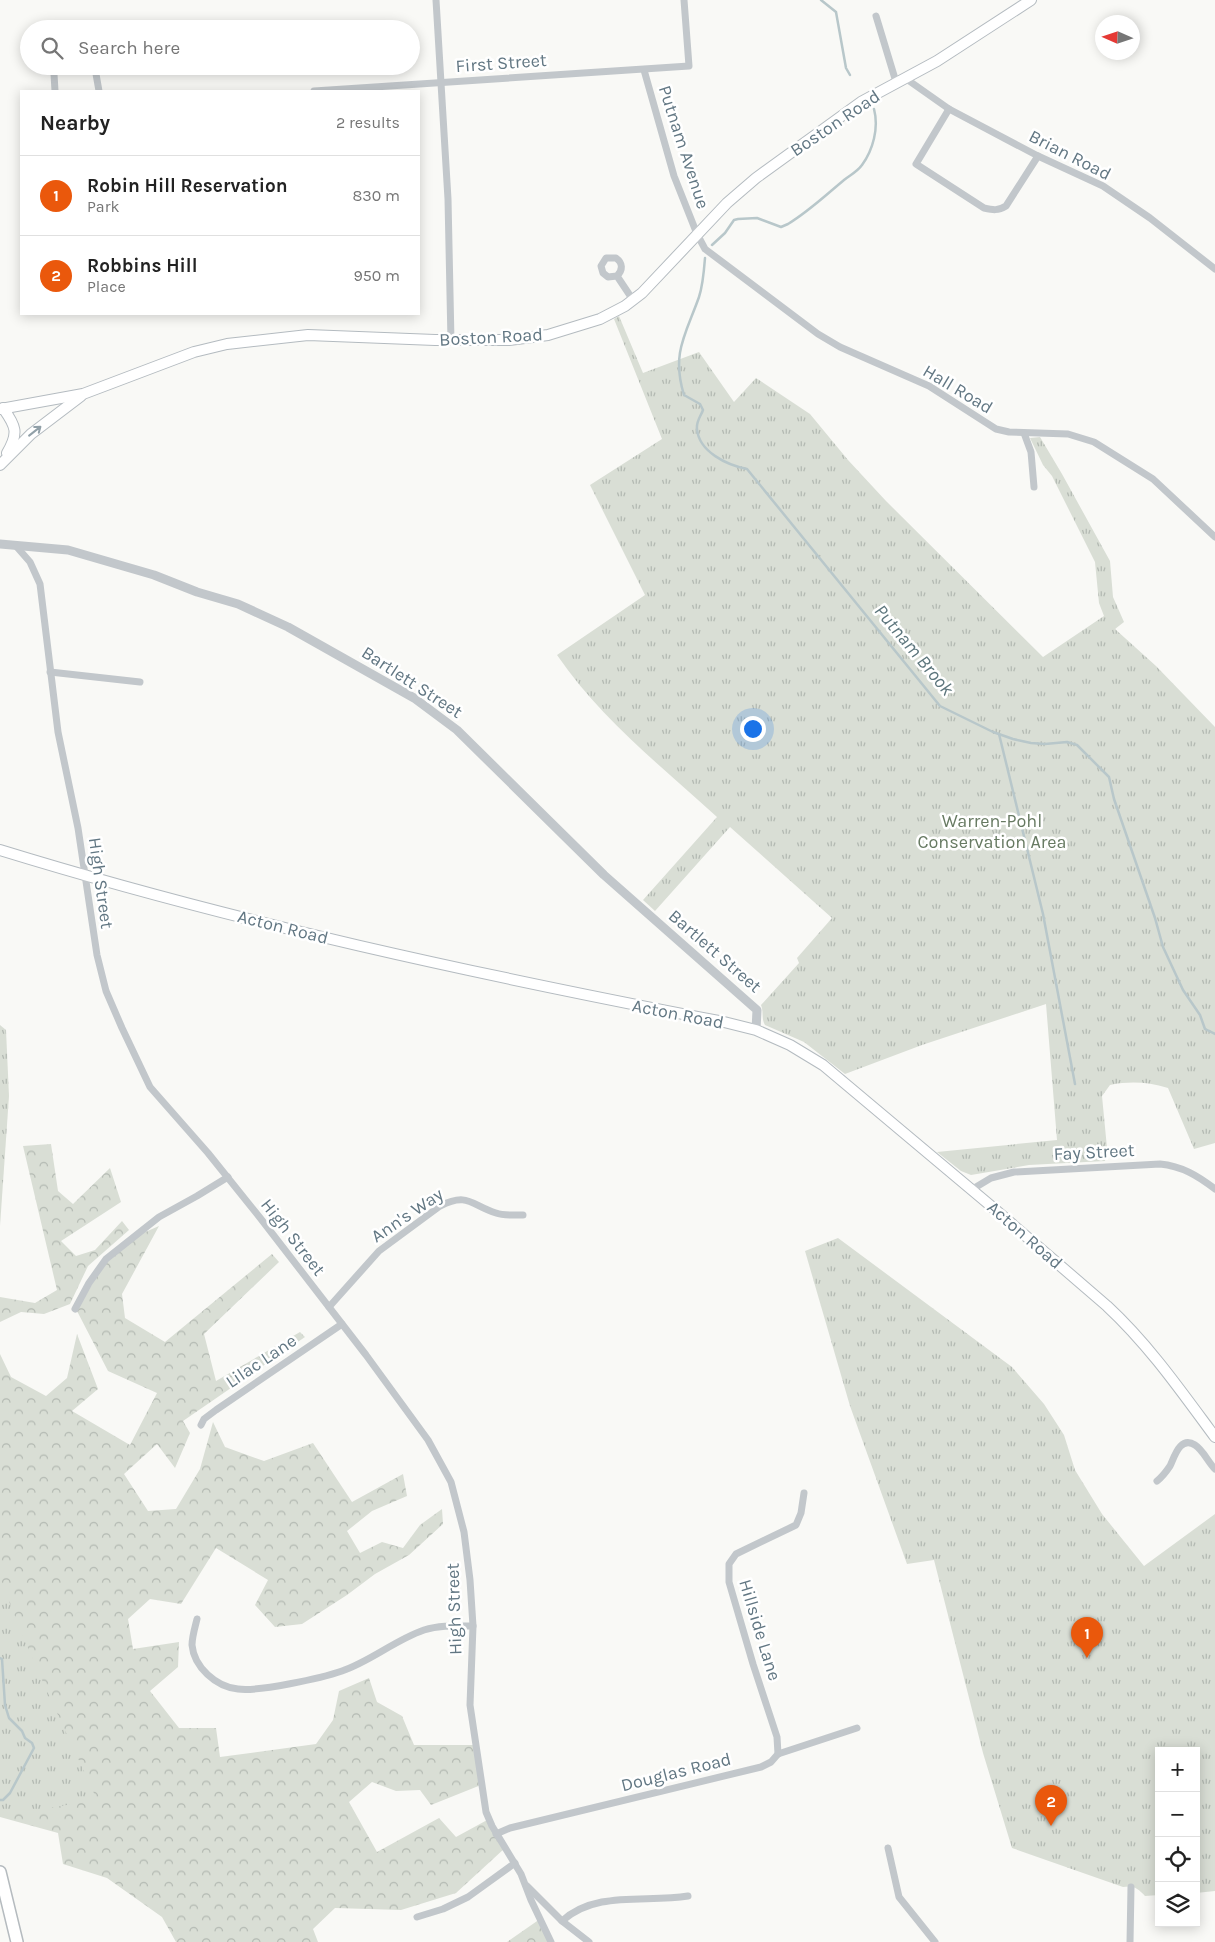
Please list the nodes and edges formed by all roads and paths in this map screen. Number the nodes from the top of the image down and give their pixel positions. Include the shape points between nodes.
1 (436, 0) edge
2 (684, 0) edge
3 (1031, 0) edge
4 (876, 16) dead end
5 (644, 70) junction
6 (54, 75) edge
7 (96, 75) edge
8 (901, 80) junction
9 (441, 82) junction
10 (55, 90) edge
11 (98, 90) edge
12 (328, 90) edge
13 (949, 109) junction
14 (1038, 156) junction
15 (697, 234) junction
16 (1215, 269) edge
17 (617, 276) dead end
18 (633, 300) junction
19 (450, 341) junction
20 (83, 394) junction
21 (1, 409) edge
22 (1024, 433) junction
23 (1, 463) edge
24 (1034, 487) dead end
25 (1215, 537) edge
26 (0, 544) edge
27 (16, 546) junction
28 (50, 672) junction
29 (140, 682) dead end
30 (0, 850) edge
31 (84, 874) junction
32 (756, 1030) junction
33 (228, 1177) junction
34 (1215, 1189) edge
35 (971, 1190) junction
36 (523, 1215) dead end
37 (329, 1307) junction
38 (75, 1309) dead end
39 (342, 1324) junction
40 (201, 1425) dead end
41 (1215, 1437) edge
42 (1215, 1469) edge
43 (1157, 1481) dead end
44 (804, 1493) dead end
45 (196, 1619) dead end
46 (473, 1626) junction
47 (857, 1728) dead end
48 (778, 1754) junction
49 (496, 1834) junction
50 (888, 1848) dead end
51 (515, 1863) junction
52 (0, 1872) edge
53 (527, 1886) junction
54 (1131, 1887) dead end
55 (688, 1896) dead end
56 (417, 1917) dead end
57 (562, 1921) junction
58 (18, 1942) edge
59 (551, 1942) edge
60 (589, 1942) edge
61 (936, 1942) edge
62 (1130, 1942) edge

1 - 9 street
2 - 5 street, First Street via 689,66
3 - 8 main road, Boston Road via 954,51
4 - 8 street
5 - 9 street, First Street
5 - 15 street, Putnam Avenue via 674,176
6 - 10 street
7 - 11 street
8 - 13 street, Brian Road
8 - 15 main road, Boston Road via 854,107 756,178
9 - 12 street, First Street
9 - 19 street via 448,199
13 - 14 street, Brian Road
13 - 14 street via 916,164 984,208 1000,210 1006,206
14 - 16 street, Brian Road via 1103,186
15 - 18 main road, Boston Road
15 - 22 street, Hall Road via 705,249 818,334 929,386 996,429
17 - 18 street
18 - 19 main road, Boston Road via 600,319 555,333 509,340
19 - 20 main road, Boston Road via 308,335 227,344 194,352
20 - 21 main road, Boston Road
23 -> 20 main road via 31,434
21 - 23 main road via 15,428 13,442
22 - 24 street via 1031,452
22 - 25 street, Hall Road via 1068,434 1094,442 1120,456 1153,480
26 - 27 street, Bartlett Street
27 - 28 street, High Street via 30,562 40,584
27 - 32 street, Bartlett Street via 68,550 238,604 288,627 414,698 457,730 604,875 758,1010
28 - 29 street
28 - 31 street, High Street
30 - 31 main road, Acton Road
31 - 32 main road, Acton Road via 333,940
31 - 33 street, High Street via 106,991 136,1060 150,1087
32 - 35 main road, Acton Road via 823,1065
33 - 37 street, High Street
33 - 38 street via 159,1217 106,1259
34 - 35 street, Fay Street via 1188,1170 1160,1164 1014,1172 991,1178
35 - 41 main road, Acton Road via 1124,1322 1157,1359
36 - 37 street, Ann's Way via 496,1214 465,1199 450,1201 379,1251
37 - 39 street, High Street
39 - 40 street, Lilac Lane via 216,1410
39 - 46 street, High Street via 428,1440 451,1482 464,1532
42 - 43 street via 1196,1445 1185,1443
44 - 48 street, Hillside Lane via 796,1525 736,1554 728,1570 747,1645 777,1737
45 - 46 street via 192,1645 198,1663 212,1680 237,1690 343,1670 427,1629
46 - 49 street, High Street via 472,1716 484,1804
47 - 48 street, Douglas Road
48 - 49 street, Douglas Road via 761,1766
49 - 51 street, High Street
50 - 61 street via 899,1897
51 - 53 street, High Street
51 - 56 street via 468,1897
52 - 58 main road
53 - 57 street
53 - 59 street, High Street
54 - 62 street
55 - 57 street via 608,1901 588,1906
57 - 60 street

